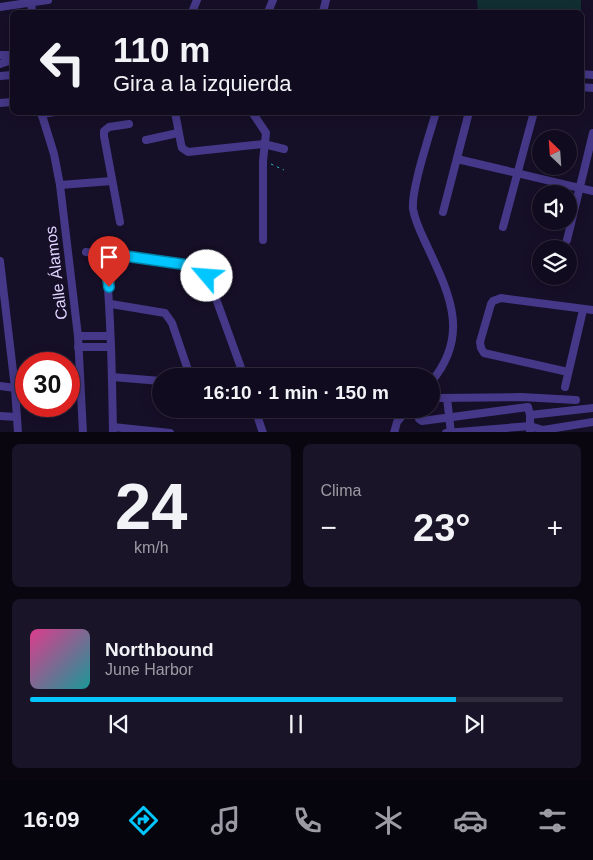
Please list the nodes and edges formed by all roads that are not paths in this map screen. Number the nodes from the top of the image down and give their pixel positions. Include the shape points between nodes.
1 (48, 0) edge
2 (16, 2) edge
3 (31, 2) edge
4 (0, 7) edge
5 (41, 115) edge
6 (175, 115) edge
7 (254, 115) edge
8 (435, 115) edge
9 (468, 115) edge
10 (533, 115) edge
11 (129, 124) dead end
12 (178, 133) junction
13 (593, 133) edge
14 (146, 140) dead end
15 (264, 144) junction
16 (284, 149) dead end
17 (457, 160) junction
18 (518, 174) junction
19 (112, 181) junction
20 (60, 185) junction
21 (580, 188) junction
22 (593, 191) edge
23 (443, 212) dead end
24 (120, 222) dead end
25 (503, 227) dead end
26 (263, 240) dead end
27 (567, 240) dead end
28 (86, 252) dead end
29 (105, 253) junction
30 (0, 261) edge
31 (110, 304) junction
32 (583, 310) junction
33 (593, 310) edge
34 (4, 314) edge
35 (78, 336) junction
36 (110, 336) junction
37 (78, 347) junction
38 (110, 348) junction
39 (187, 368) edge
40 (241, 368) edge
41 (440, 371) edge
42 (568, 372) junction
43 (112, 377) junction
44 (152, 380) edge
45 (0, 386) edge
46 (565, 387) dead end
47 (15, 388) joint
48 (440, 398) edge
49 (447, 398) junction
50 (488, 398) junction
51 (576, 400) dead end
52 (593, 408) edge
53 (489, 412) junction
54 (530, 414) junction
55 (0, 416) edge
56 (15, 417) edge
57 (17, 417) edge
58 (449, 417) junction
59 (258, 418) edge
60 (400, 418) edge
61 (419, 418) edge
62 (593, 422) edge
63 (530, 429) edge
64 (113, 430) edge
65 (18, 432) edge
66 (83, 432) edge
67 (170, 432) edge
68 (263, 432) edge
69 (394, 432) edge
70 (446, 432) edge
71 (451, 432) edge

1 - 3 street
2 - 3 street
2 - 4 street
5 - 20 street, Calle Álamos
6 - 12 street
7 - 15 street via 266,133
8 - 41 street via 413,207 448,290 454,324 448,358
9 - 17 street
10 - 18 street
11 - 19 street via 104,131
12 - 14 street
12 - 15 street via 185,150 192,152
13 - 21 street
15 - 16 street
15 - 26 street
17 - 18 street
17 - 23 street
18 - 21 street
18 - 25 street
19 - 20 street
19 - 24 street
20 - 35 street, Calle Álamos
21 - 22 street
21 - 27 street
28 - 29 street
29 - 31 street
29 - 40 street via 202,269
30 - 34 street
31 - 36 street
31 - 39 street via 166,313
32 - 33 street
32 - 42 street
32 - 42 street via 496,299 491,304 481,339 481,348 487,354
34 - 47 street
35 - 36 street
35 - 37 street, Calle Álamos
36 - 38 street
37 - 38 street
37 - 66 street, Calle Álamos
38 - 43 street
42 - 46 street
43 - 44 street
43 - 64 street
45 - 47 street
48 - 49 street
49 - 50 street
49 - 58 street
50 - 51 street
50 - 53 street
52 - 54 street
53 - 54 street via 526,407
53 - 58 street
54 - 63 street
55 - 56 street
57 - 65 street
58 - 61 street via 422,421
58 - 71 street
59 - 68 street
60 - 69 street
62 - 63 street
63 - 71 street
64 - 67 street
70 - 71 street

